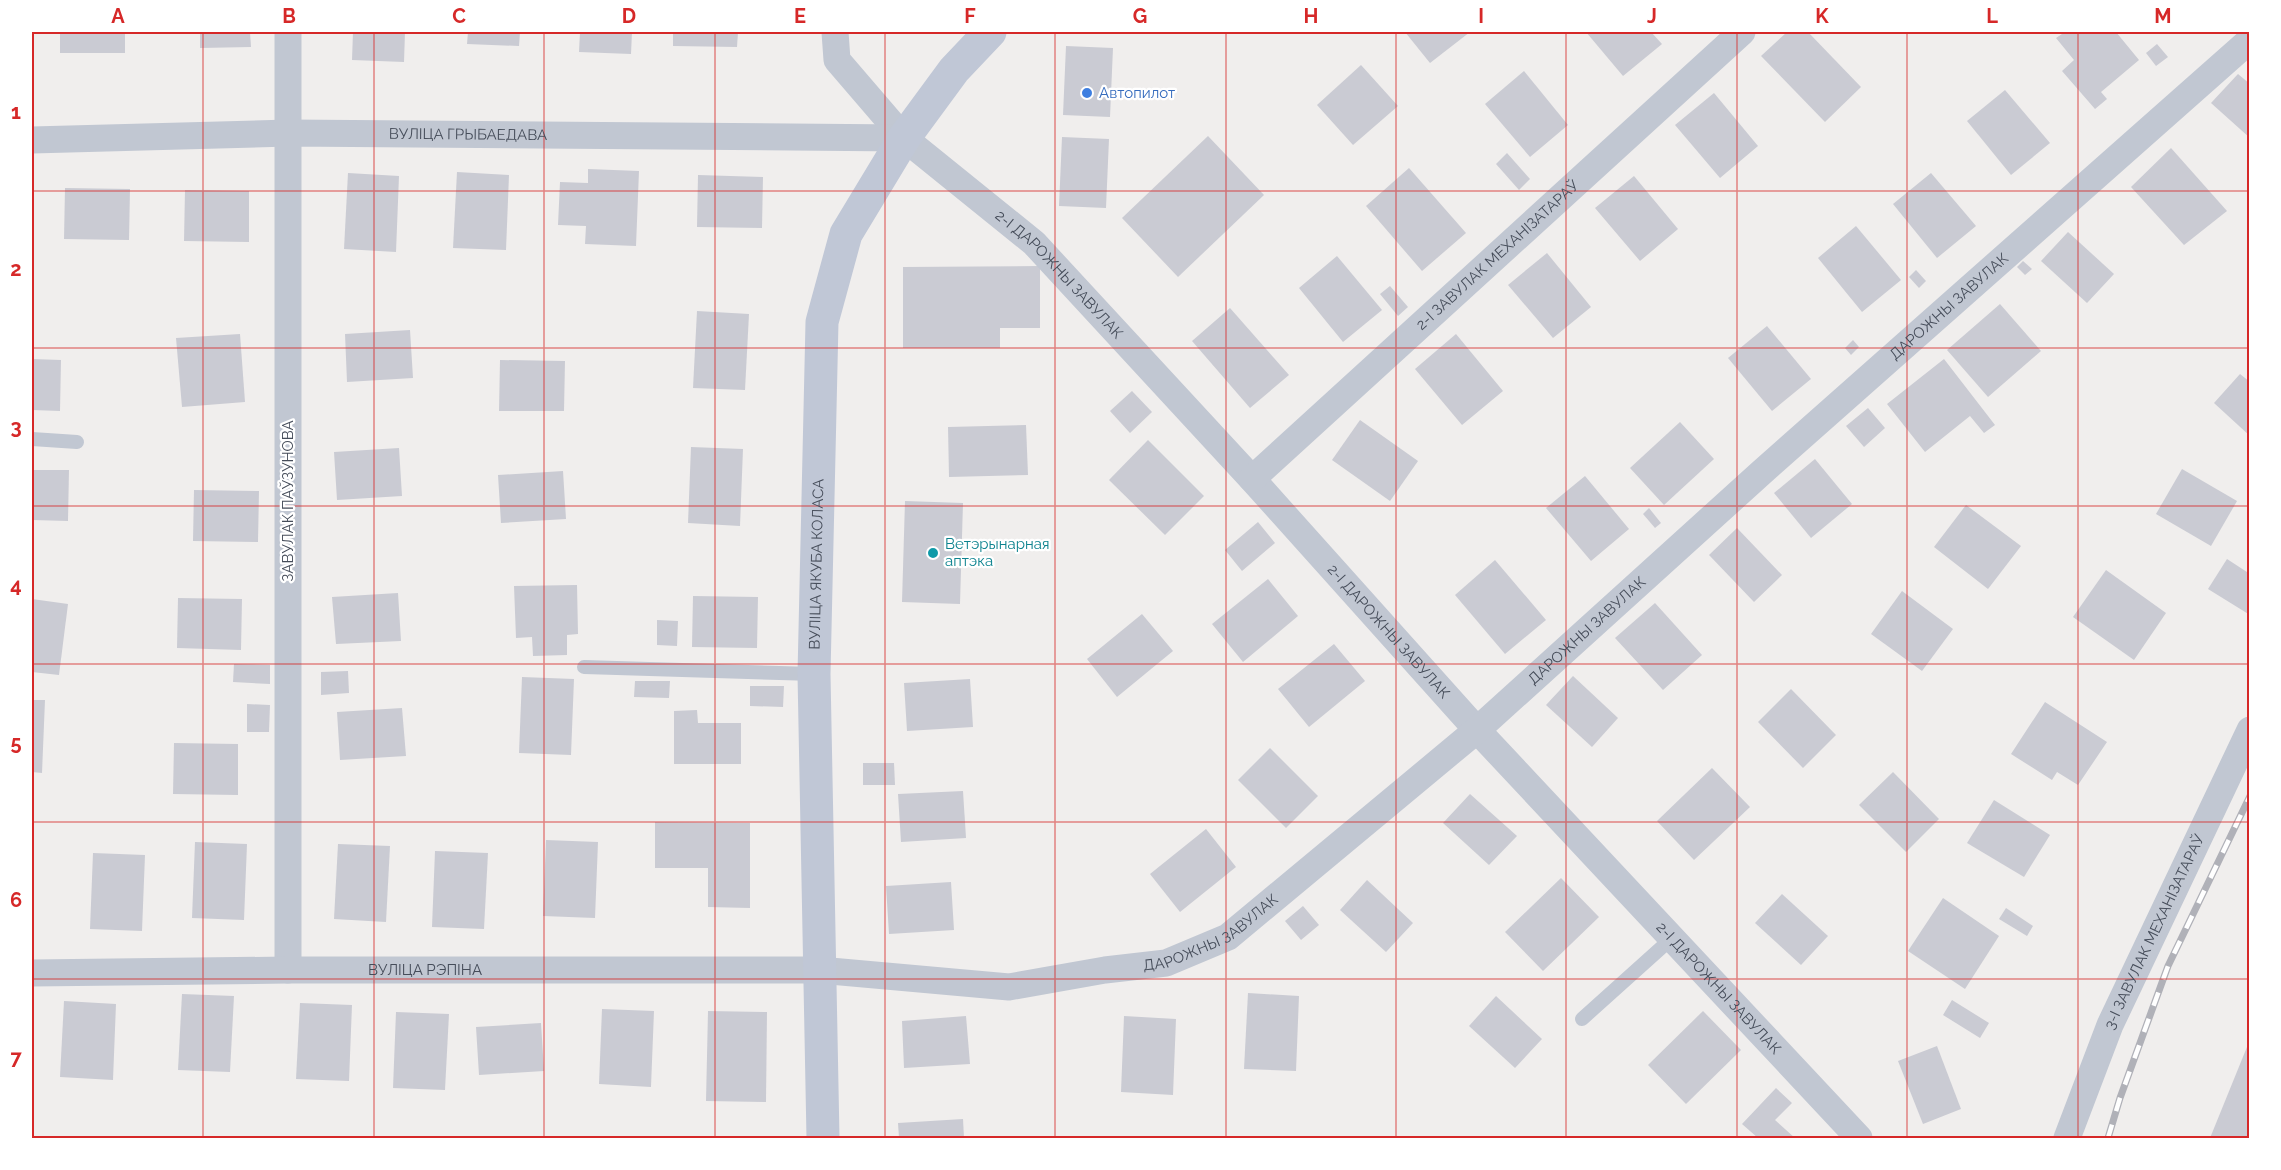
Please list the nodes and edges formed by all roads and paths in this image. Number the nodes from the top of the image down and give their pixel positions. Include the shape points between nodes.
1 (288, 32) edge
2 (835, 32) edge
3 (990, 32) edge
4 (1742, 32) edge
5 (2250, 40) edge
6 (289, 133) junction
7 (904, 138) junction
8 (32, 140) edge
9 (32, 439) edge
10 (76, 442) dead end
11 (1252, 479) junction
12 (584, 667) dead end
13 (814, 674) junction
14 (1477, 730) junction
15 (2250, 730) edge
16 (1671, 939) junction
17 (288, 970) junction
18 (819, 970) junction
19 (32, 973) edge
20 (1582, 1019) dead end
21 (823, 1138) edge
22 (1859, 1138) edge
23 (2067, 1138) edge

1 - 6 street, ЗАВУЛАК ПАЎЗУНОВА
2 - 7 street via 837,60
3 - 7 main road, ВУЛІЦА ЯКУБА КОЛАСА via 954,70
4 - 11 street, 2-І ЗАВУЛАК МЕХАНІЗАТАРАЎ
5 - 14 street, ДАРОЖНЫ ЗАВУЛАК
6 - 7 street, ВУЛІЦА ГРЫБАЕДАВА
6 - 8 street, ВУЛІЦА ГРЫБАЕДАВА
6 - 17 street, ЗАВУЛАК ПАЎЗУНОВА
7 - 11 street, 2-І ДАРОЖНЫ ЗАВУЛАК via 1035,243
7 - 13 main road, ВУЛІЦА ЯКУБА КОЛАСА via 846,234 822,322
9 - 10 lane
11 - 14 street, 2-І ДАРОЖНЫ ЗАВУЛАК
12 - 13 lane
13 - 18 main road, ВУЛІЦА ЯКУБА КОЛАСА
14 - 16 street, 2-І ДАРОЖНЫ ЗАВУЛАК
14 - 18 street, ДАРОЖНЫ ЗАВУЛАК via 1228,937 1166,963 1010,987
15 - 23 street, 3-І ЗАВУЛАК МЕХАНІЗАТАРАЎ via 2110,1025
16 - 20 lane
16 - 22 street, 2-І ДАРОЖНЫ ЗАВУЛАК
17 - 18 street, ВУЛІЦА РЭПІНА
17 - 19 street, ВУЛІЦА РЭПІНА
18 - 21 main road, ВУЛІЦА ЯКУБА КОЛАСА

